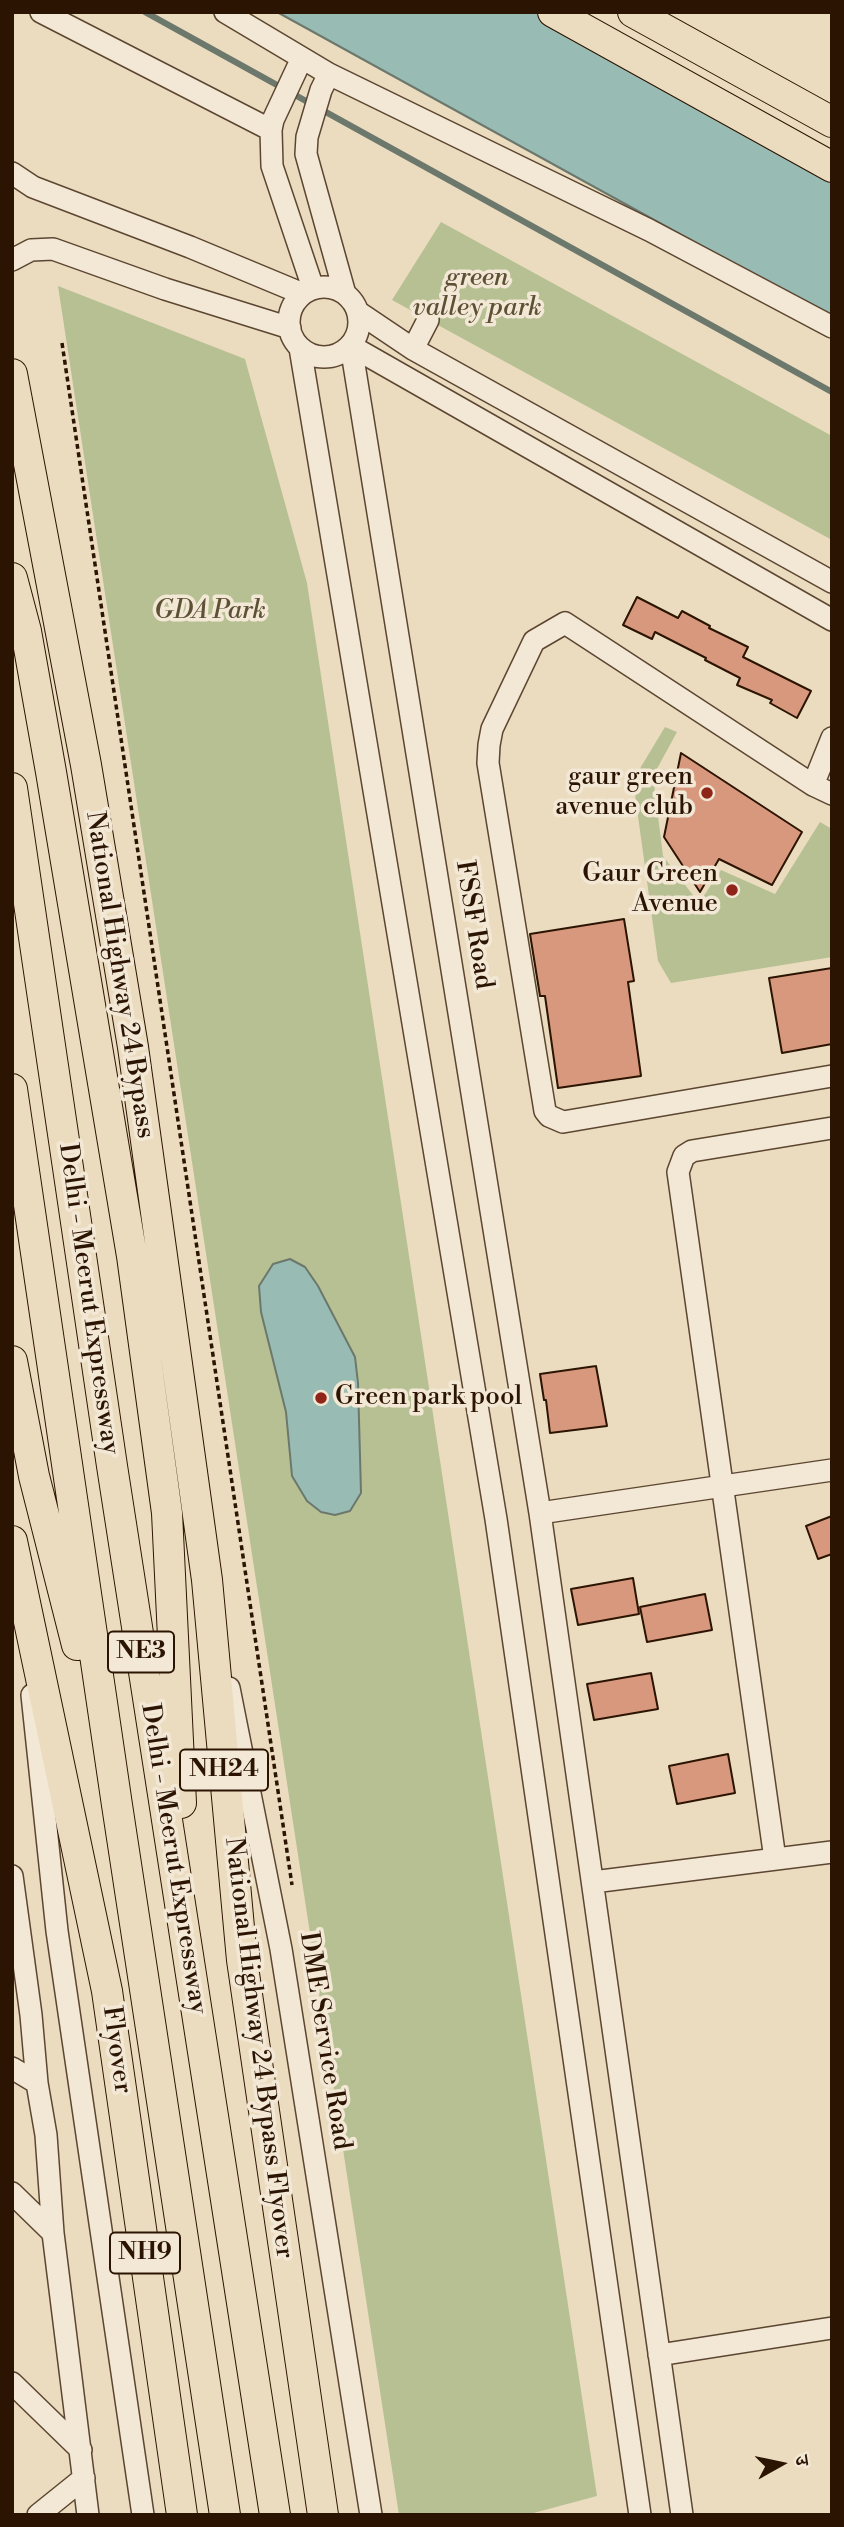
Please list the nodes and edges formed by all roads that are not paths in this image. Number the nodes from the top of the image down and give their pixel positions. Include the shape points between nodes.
1 (41, 12) edge
2 (225, 12) edge
3 (553, 12) edge
4 (633, 12) edge
5 (302, 58) junction
6 (325, 82) junction
7 (832, 122) edge
8 (272, 125) junction
9 (832, 167) edge
10 (12, 173) edge
11 (12, 260) edge
12 (308, 291) junction
13 (345, 293) junction
14 (358, 312) junction
15 (428, 320) dead end
16 (832, 327) edge
17 (290, 328) junction
18 (351, 346) junction
19 (300, 348) junction
20 (412, 349) junction
21 (12, 374) edge
22 (12, 578) edge
23 (832, 582) edge
24 (832, 620) edge
25 (832, 738) edge
26 (12, 788) edge
27 (823, 790) edge
28 (128, 1016) junction
29 (93, 1019) junction
30 (832, 1076) edge
31 (12, 1089) edge
32 (832, 1128) edge
33 (12, 1361) edge
34 (832, 1470) edge
35 (723, 1486) junction
36 (540, 1513) junction
37 (12, 1541) edge
38 (207, 1580) junction
39 (21, 1590) junction
40 (117, 1805) junction
41 (832, 1852) edge
42 (775, 1859) junction
43 (12, 1876) edge
44 (593, 1882) junction
45 (189, 1961) junction
46 (12, 2003) edge
47 (31, 2015) junction
48 (12, 2068) edge
49 (37, 2082) junction
50 (12, 2193) edge
51 (53, 2233) junction
52 (832, 2328) edge
53 (659, 2355) junction
54 (12, 2383) edge
55 (81, 2451) junction
56 (84, 2478) junction
57 (38, 2515) edge
58 (88, 2515) edge
59 (143, 2515) edge
60 (182, 2515) edge
61 (225, 2515) edge
62 (275, 2515) edge
63 (323, 2515) edge
64 (372, 2515) edge
65 (640, 2515) edge
66 (682, 2515) edge

1 - 8 street
2 - 5 street
3 - 9 highway
4 - 7 highway
5 - 6 street
5 - 8 street
6 - 13 street via 306,154
6 - 16 street via 649,230
8 - 12 street via 272,166
10 - 12 street via 33,187
11 - 17 street via 31,250 53,248
12 - 13 street via 324,286
12 - 17 street via 290,312
13 - 14 street
14 - 18 street via 360,324
14 - 20 street
15 - 20 street
17 - 19 street
18 - 19 street via 330,358
18 - 24 street
18 - 36 street, FSSF Road
19 - 65 street via 496,1520
20 - 23 street
21 - 28 highway, National Highway 24 Bypass
22 - 29 highway via 26,631
25 - 27 street
26 - 45 highway, Delhi - Meerut Expressway / NE3
27 - 30 street via 565,623 534,641 492,729 489,745 488,763 549,1116 563,1122
28 - 29 highway
28 - 38 highway, National Highway 24 Bypass
29 - 45 highway via 167,1513
31 - 40 highway, Delhi - Meerut Expressway / NE3
32 - 35 street via 692,1151 684,1156 678,1172
33 - 40 highway via 34,1476
34 - 35 street
35 - 36 street
35 - 42 street
36 - 44 street, FSSF Road
37 - 39 highway, Flyover
38 - 63 highway, National Highway 24 Bypass Flyover / NH24 via 242,1960
38 - 64 street, DME Service Road via 282,1949
39 - 59 street via 57,1931
39 - 60 highway, Flyover / NH9 via 107,1991
40 - 61 highway, Delhi - Meerut Expressway / NE3
41 - 42 street
42 - 44 street
43 - 47 street
44 - 53 street, FSSF Road
45 - 62 highway, Delhi - Meerut Expressway / NE3
46 - 47 street
47 - 49 street
48 - 49 street
49 - 51 street
50 - 51 street
51 - 55 street
52 - 53 street
53 - 66 street, FSSF Road
54 - 55 street
55 - 56 street
56 - 57 street
56 - 58 street

